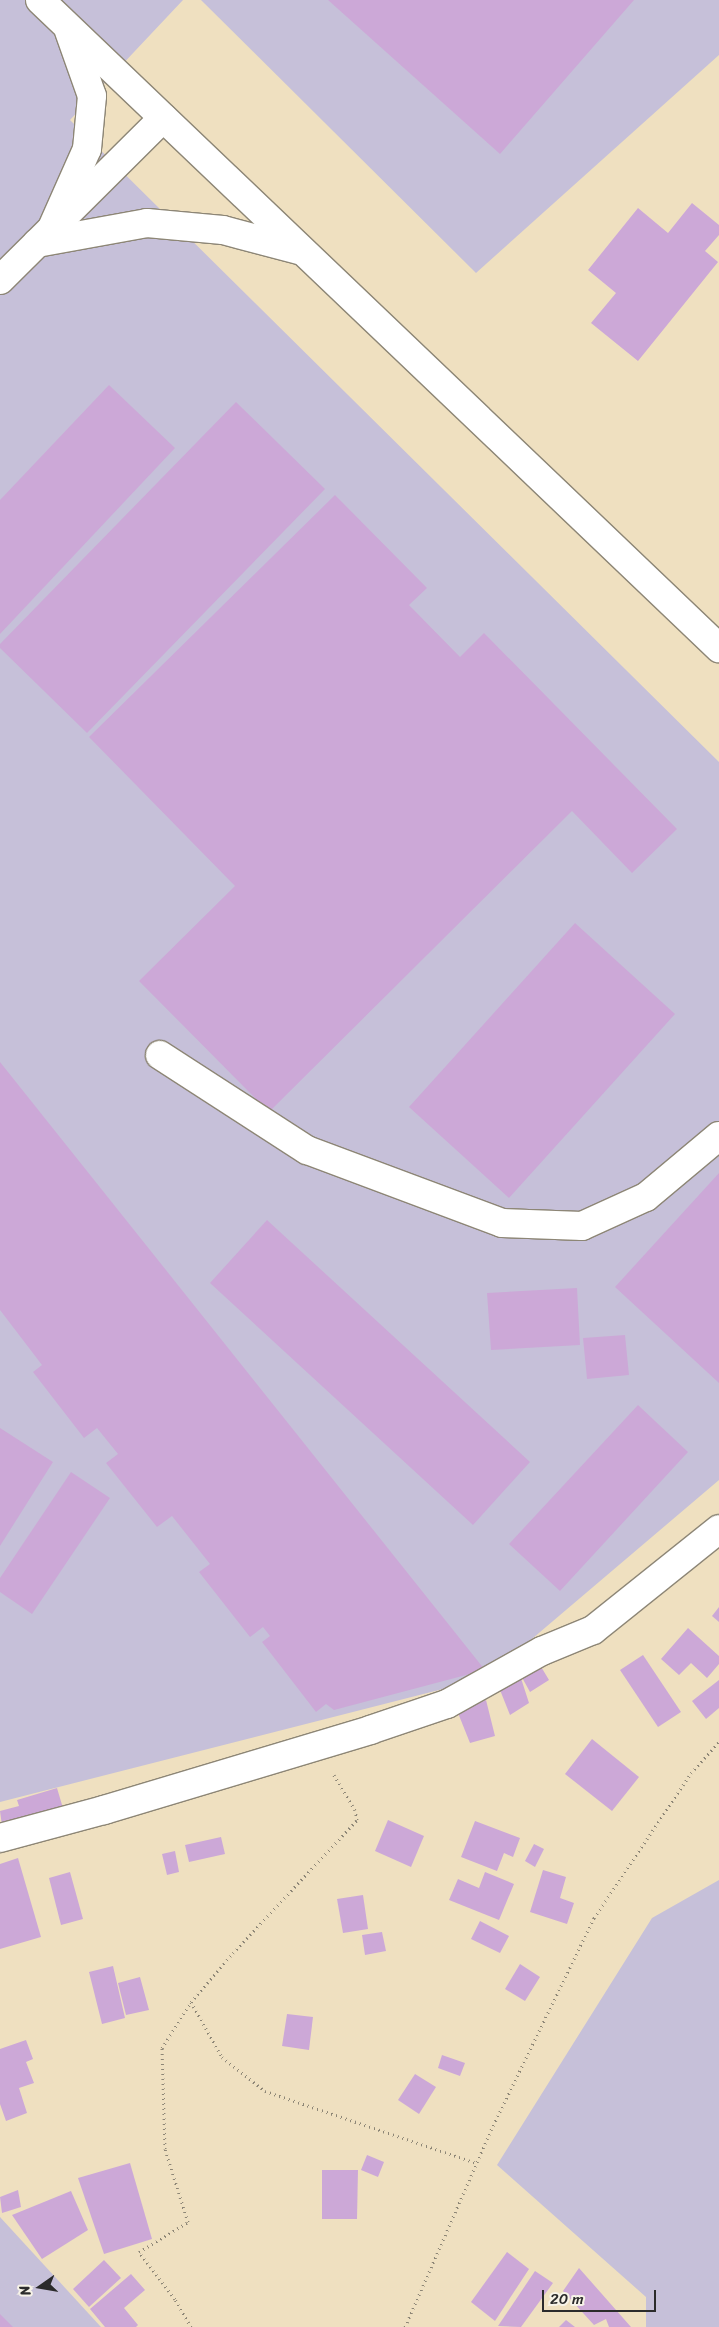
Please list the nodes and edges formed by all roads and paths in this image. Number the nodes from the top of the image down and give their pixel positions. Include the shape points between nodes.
1 (40, 0) edge
2 (68, 27) junction
3 (163, 118) junction
4 (44, 236) junction
5 (306, 252) junction
6 (0, 280) edge
7 (719, 648) edge
8 (160, 1055) dead end
9 (719, 1136) edge
10 (719, 1529) edge
11 (719, 1742) edge
12 (316, 1746) junction
13 (0, 1838) edge
14 (191, 2002) junction
15 (476, 2164) junction
16 (192, 2327) edge
17 (405, 2327) edge

1 - 2 main road
2 - 3 main road
2 - 4 main road via 92,96 87,149
3 - 4 main road
3 - 5 main road
4 - 5 main road via 147,223 223,230
4 - 6 main road
5 - 7 main road
8 - 9 main road via 307,1150 502,1223 582,1226 646,1197
10 - 12 main road via 593,1630 542,1651 447,1704
11 - 15 path via 691,1772 594,1918
12 - 13 main road
12 - 14 path via 355,1810 357,1820
14 - 15 path via 222,2057 265,2091
14 - 16 path via 162,2048 164,2149 188,2222 138,2252
15 - 17 path

